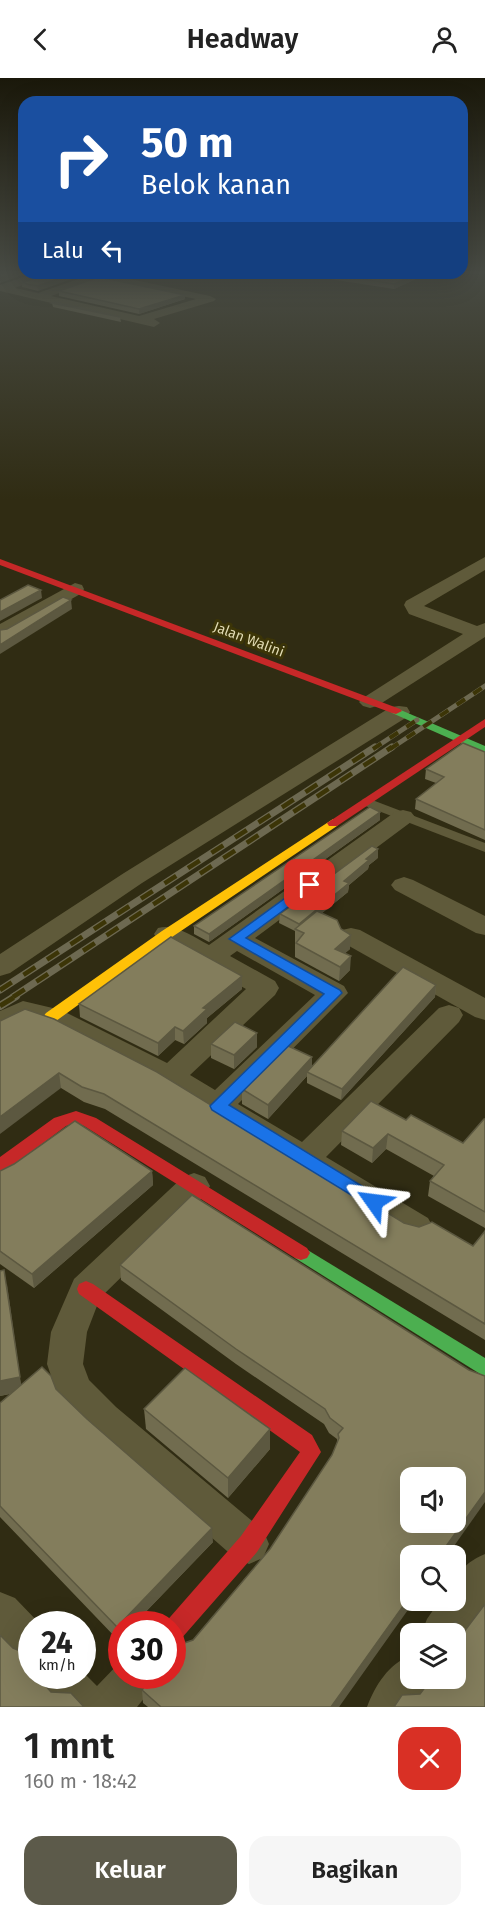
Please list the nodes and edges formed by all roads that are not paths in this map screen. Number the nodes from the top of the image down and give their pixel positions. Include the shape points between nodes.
1 (0, 562) edge
2 (485, 562) edge
3 (75, 589) junction
4 (482, 631) edge
5 (0, 632) edge
6 (370, 702) junction
7 (399, 712) junction
8 (485, 722) edge
9 (458, 738) junction
10 (485, 750) edge
11 (367, 802) junction
12 (403, 817) junction
13 (485, 848) edge
14 (404, 885) dead end
15 (485, 927) edge
16 (167, 934) junction
17 (351, 936) edge
18 (236, 939) junction
19 (211, 957) junction
20 (0, 967) edge
21 (290, 969) junction
22 (265, 988) junction
23 (485, 1010) edge
24 (449, 1015) dead end
25 (51, 1017) junction
26 (0, 1024) edge
27 (170, 1077) junction
28 (218, 1106) junction
29 (303, 1160) junction
30 (0, 1166) edge
31 (194, 1186) junction
32 (416, 1227) edge
33 (86, 1288) junction
34 (485, 1368) edge
35 (249, 1544) junction
36 (485, 1575) edge
37 (0, 1613) edge
38 (186, 1616) edge
39 (450, 1623) edge
40 (18, 1632) edge
41 (69, 1689) edge
42 (124, 1689) edge
43 (402, 1689) edge
44 (86, 1707) edge
45 (108, 1707) edge
46 (389, 1707) edge

1 - 3 street, Jalan Walini
2 - 4 street via 413,605
3 - 5 street
3 - 6 street, Jalan Walini
4 - 6 street
6 - 7 street, Jalan Walini
7 - 9 street, Jalan Walini
7 - 20 street via 143,872
8 - 9 street
9 - 10 street, Jalan Walini
9 - 11 street
11 - 12 lane
11 - 16 street
12 - 13 lane
12 - 18 street
14 - 15 street
16 - 19 street
16 - 25 street
17 - 23 street
18 - 19 street
18 - 21 street
19 - 22 street
21 - 22 street
21 - 28 street via 334,993
22 - 27 street
24 - 29 street
25 - 26 street via 23,1011
25 - 27 street
27 - 28 street
28 - 29 street
29 - 32 street
30 - 31 street via 60,1122 76,1117
31 - 33 street
31 - 34 street
33 - 35 street via 69,1332 65,1364 73,1390
33 - 35 street via 309,1447 311,1452
35 - 38 street
36 - 39 street
37 - 40 street
41 - 44 street
42 - 45 street
43 - 46 street

